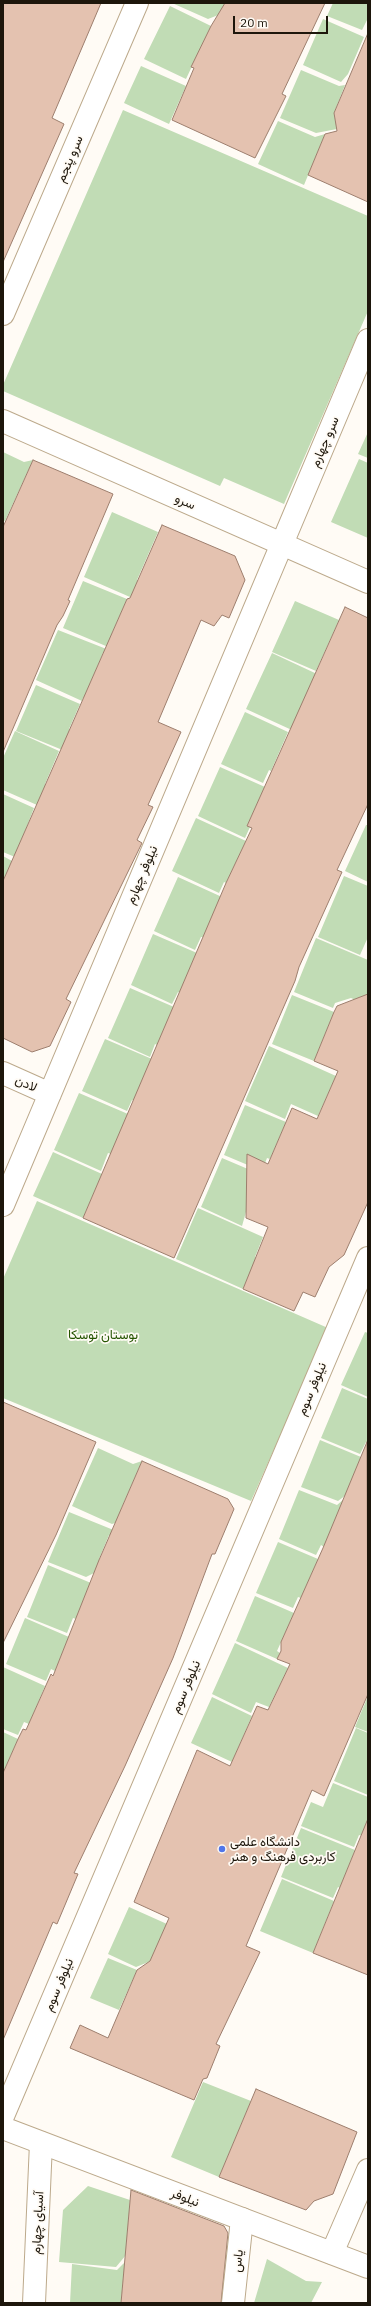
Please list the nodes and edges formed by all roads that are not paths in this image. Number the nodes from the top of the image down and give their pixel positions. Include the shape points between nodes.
1 (137, 3) edge
2 (3, 314) edge
3 (368, 340) edge
4 (3, 421) edge
5 (281, 544) junction
6 (368, 582) edge
7 (3, 1073) edge
8 (50, 1094) junction
9 (3, 1205) edge
10 (368, 1258) edge
11 (3, 2116) edge
12 (3, 2128) edge
13 (41, 2143) junction
14 (368, 2170) edge
15 (242, 2219) junction
16 (332, 2253) junction
17 (368, 2267) edge
18 (34, 2303) edge
19 (233, 2303) edge

1 - 2 street, سرو پنجم
3 - 5 street, سرو چهارم
4 - 5 street, سرو
5 - 6 street, سرو
5 - 8 street, نیلوفر چهارم
7 - 8 street, لادن
8 - 9 street, نیلوفر چهارم
10 - 11 street, نیلوفر سوم
12 - 13 street, نیلوفر
13 - 15 street, نیلوفر
13 - 18 street, آسیای چهارم
14 - 16 street
15 - 16 street, نیلوفر
15 - 19 street, یاس
16 - 17 street, نیلوفر

